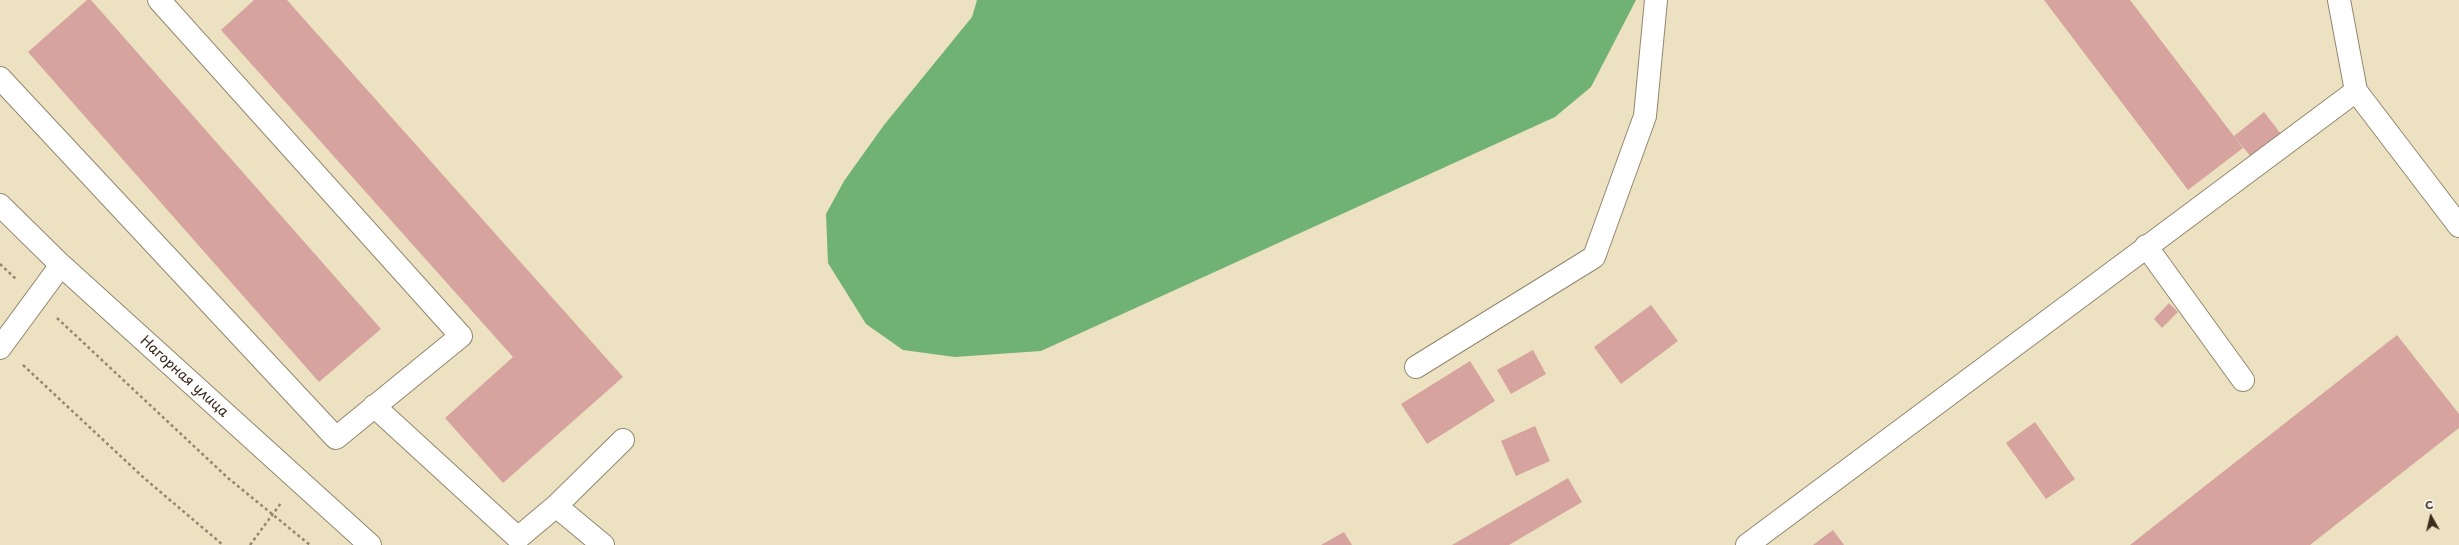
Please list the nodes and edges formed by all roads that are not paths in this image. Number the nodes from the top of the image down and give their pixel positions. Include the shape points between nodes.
1 (159, 0) edge
2 (1656, 0) edge
3 (2339, 0) edge
4 (0, 78) edge
5 (2356, 91) junction
6 (0, 205) edge
7 (2459, 226) edge
8 (2146, 246) junction
9 (62, 265) junction
10 (1, 347) edge
11 (1416, 367) dead end
12 (2243, 380) dead end
13 (374, 406) junction
14 (623, 440) dead end
15 (556, 506) junction
16 (370, 545) edge
17 (603, 545) edge
18 (1747, 545) edge

1 - 13 street via 461,336
2 - 11 street via 1645,116 1594,257
3 - 5 street
4 - 13 street via 336,438
5 - 7 street
5 - 8 street
6 - 9 street, Нагорная улица
8 - 12 street
8 - 18 street
9 - 10 street
9 - 16 street, Нагорная улица
13 - 15 street via 518,538
14 - 15 street
15 - 17 street

